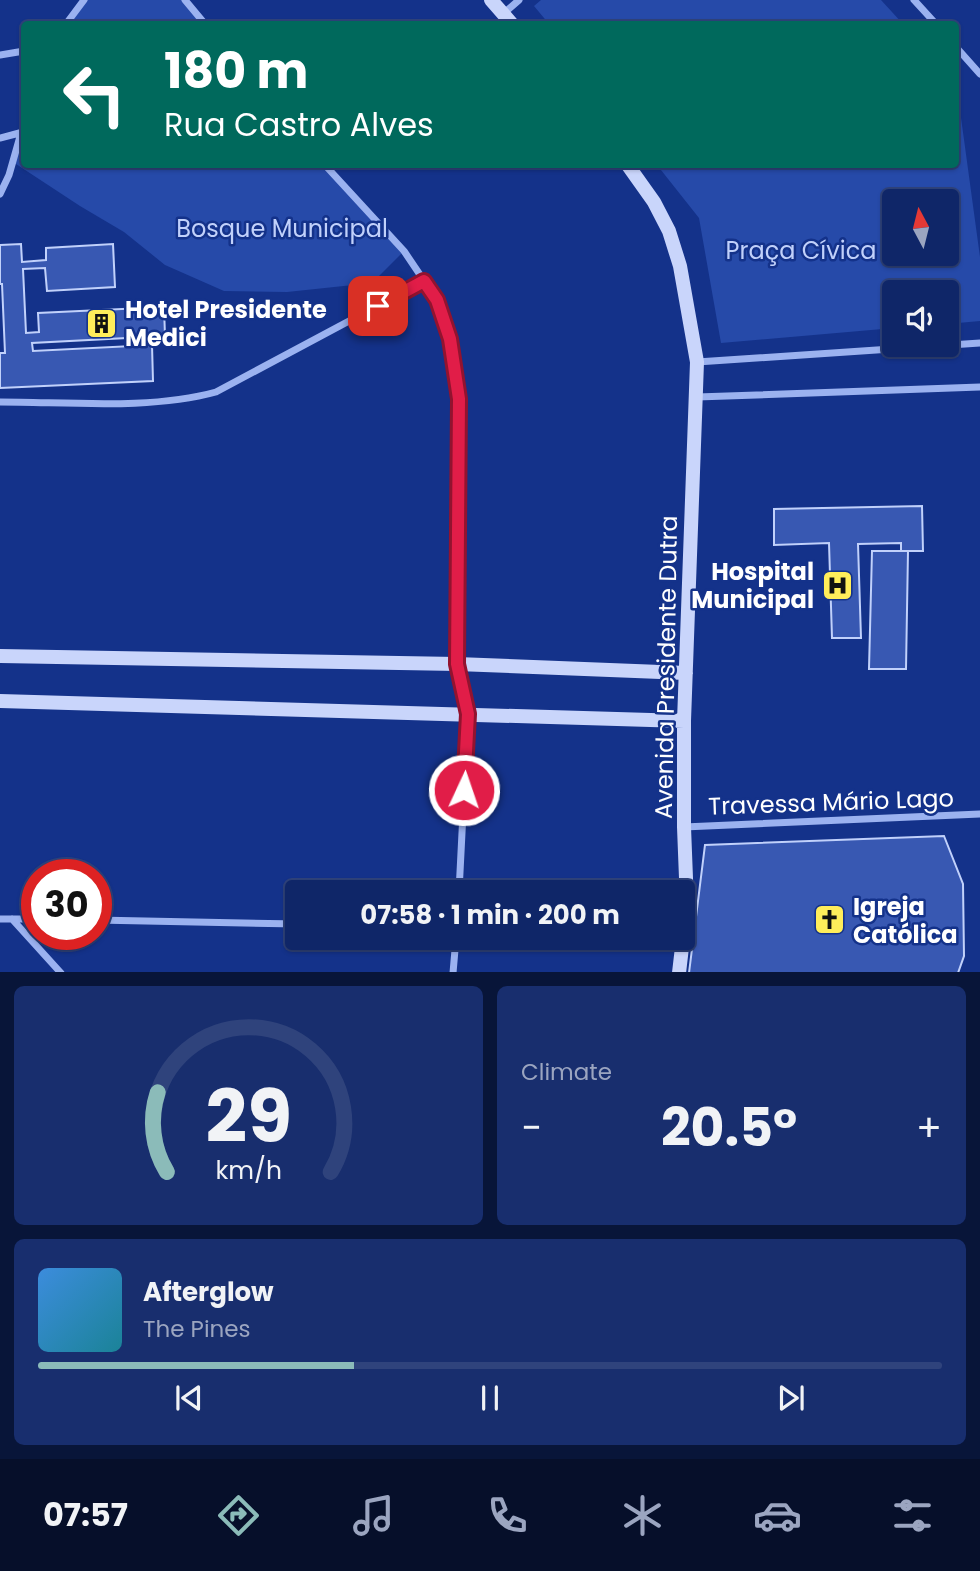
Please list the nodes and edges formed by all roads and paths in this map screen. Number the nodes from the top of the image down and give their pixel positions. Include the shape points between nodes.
1 (83, 0) edge
2 (185, 0) edge
3 (491, 0) edge
4 (519, 0) edge
5 (914, 0) edge
6 (508, 19) edge
7 (70, 21) edge
8 (202, 21) edge
9 (933, 21) edge
10 (959, 50) edge
11 (21, 52) edge
12 (0, 55) edge
13 (980, 74) edge
14 (21, 133) edge
15 (0, 138) edge
16 (21, 138) edge
17 (328, 168) edge
18 (630, 168) edge
19 (0, 194) edge
20 (424, 281) junction
21 (980, 343) edge
22 (696, 362) junction
23 (980, 387) edge
24 (697, 397) junction
25 (0, 402) edge
26 (0, 656) edge
27 (457, 664) junction
28 (686, 673) junction
29 (0, 701) edge
30 (468, 714) junction
31 (684, 721) junction
32 (980, 814) edge
33 (684, 827) junction
34 (460, 880) edge
35 (0, 919) edge
36 (12, 919) junction
37 (21, 919) edge
38 (112, 920) edge
39 (285, 924) edge
40 (456, 950) edge
41 (61, 972) edge
42 (455, 972) edge
43 (680, 972) edge

1 - 7 street
2 - 8 street
3 - 6 street
4 - 6 street
5 - 9 street
10 - 13 street
11 - 12 street
14 - 15 street
16 - 19 street
17 - 20 street via 404,251
18 - 22 street, Avenida Presidente Dutra via 669,231 680,266
20 - 25 street via 216,392 195,398
20 - 27 street via 437,300 450,339 459,399
21 - 22 street
22 - 24 street, Avenida Presidente Dutra
23 - 24 street
24 - 28 street, Avenida Presidente Dutra
26 - 27 street
27 - 28 street
27 - 30 street
28 - 31 street, Avenida Presidente Dutra
29 - 30 street
30 - 31 street
30 - 34 street
31 - 33 street, Avenida Presidente Dutra
32 - 33 street, Travessa Mário Lago
33 - 43 street, Avenida Presidente Dutra via 687,904
35 - 36 street
36 - 37 street
36 - 41 street
38 - 39 street
40 - 42 street

